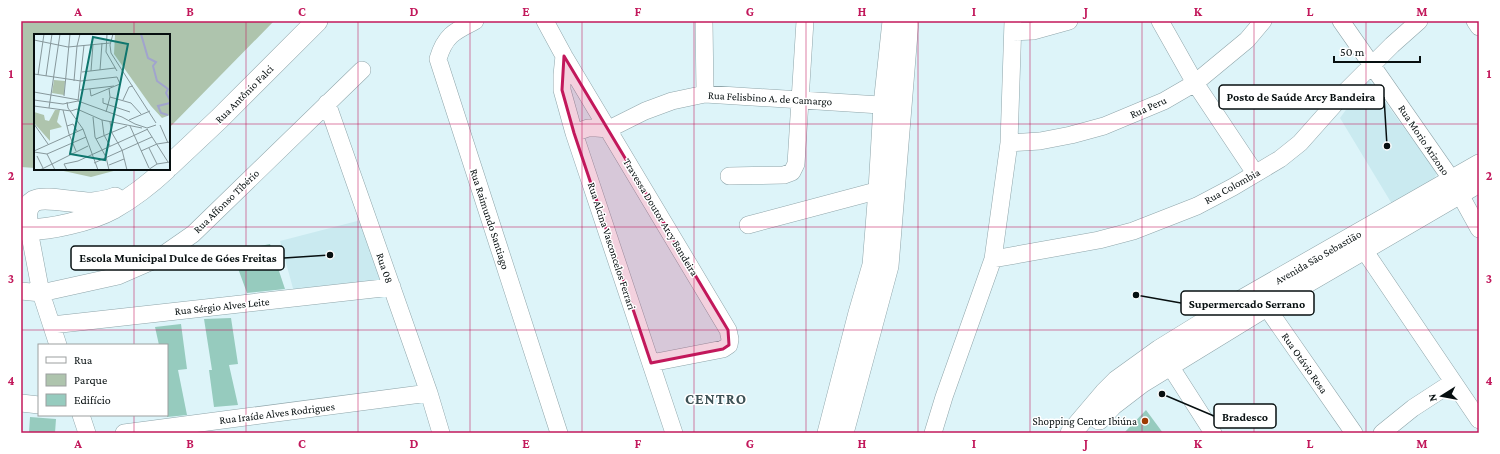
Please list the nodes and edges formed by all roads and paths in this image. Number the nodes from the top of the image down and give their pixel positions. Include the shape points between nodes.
1 (317, 21) edge
2 (476, 21) edge
3 (545, 21) edge
4 (704, 21) edge
5 (805, 21) edge
6 (893, 21) edge
7 (908, 21) edge
8 (1069, 21) edge
9 (1160, 21) edge
10 (1263, 21) edge
11 (1341, 21) edge
12 (1419, 21) edge
13 (1475, 21) edge
14 (1013, 27) edge
15 (1479, 27) edge
16 (564, 56) junction
17 (1373, 65) junction
18 (362, 70) dead end
19 (1195, 83) junction
20 (705, 94) junction
21 (800, 99) junction
22 (327, 103) junction
23 (893, 106) junction
24 (609, 129) junction
25 (574, 133) junction
26 (1009, 143) junction
27 (170, 165) edge
28 (1479, 165) edge
29 (165, 170) edge
30 (1255, 173) junction
31 (730, 176) dead end
32 (1479, 182) edge
33 (151, 184) junction
34 (1456, 187) junction
35 (887, 188) junction
36 (748, 225) dead end
37 (25, 229) edge
38 (1479, 229) edge
39 (1364, 250) junction
40 (994, 259) junction
41 (881, 266) junction
42 (1317, 267) junction
43 (392, 287) junction
44 (21, 291) edge
45 (41, 293) junction
46 (1261, 299) junction
47 (52, 325) junction
48 (58, 344) edge
49 (1165, 358) junction
50 (651, 363) junction
51 (1453, 382) junction
52 (1122, 388) junction
53 (429, 393) junction
54 (21, 403) edge
55 (38, 405) edge
56 (81, 416) edge
57 (1479, 420) edge
58 (1207, 430) edge
59 (87, 433) edge
60 (124, 433) edge
61 (441, 433) edge
62 (559, 433) edge
63 (674, 433) edge
64 (828, 433) edge
65 (843, 433) edge
66 (933, 433) edge
67 (1072, 433) edge
68 (1087, 433) edge
69 (1354, 433) edge
70 (1382, 433) edge

1 - 27 main road, Rua Antônio Falci
2 - 62 street, Rua Raimundo Santiago via 448,37 441,47 438,59
3 - 16 street, Travessa Doutor Arcy Bandeira
4 - 20 street
5 - 21 street
6 - 23 main road
7 - 23 main road
8 - 14 street via 1033,31
9 - 19 street
10 - 19 street, Rua Peru via 1247,40
11 - 17 street, Rua Morio Arizono
12 - 17 street, Rua Colombia
13 - 15 street
14 - 26 street
16 - 24 street, Travessa Doutor Arcy Bandeira
16 - 25 street, Rua Alcina Vasconcelos Ferrari via 562,90
17 - 30 street, Rua Colombia via 1300,143 1280,159
17 - 34 street, Rua Morio Arizono
18 - 22 street, Rua Affonso Tibério
19 - 26 street, Rua Peru via 1164,101 1104,126 1071,136
19 - 30 street
20 - 21 street, Rua Felisbino A. de Camargo
20 - 24 street, Rua Felisbino A. de Camargo via 672,101
21 - 23 street, Rua Felisbino A. de Camargo
21 - 31 street via 796,164 792,172 784,176
22 - 43 street, Rua 08
22 - 45 street, Rua Affonso Tibério via 193,234 157,259 118,276
23 - 35 main road
24 - 25 street, Rua Felisbino A. de Camargo via 592,128
24 - 50 street, Travessa Doutor Arcy Bandeira via 728,330 730,339 729,345 723,349
25 - 50 street, Rua Alcina Vasconcelos Ferrari
26 - 40 street
28 - 34 main road, Avenida São Sebastião
29 - 33 main road
30 - 40 street, Rua Colombia via 1197,206 1133,231 1099,240
32 - 34 main road, Avenida São Sebastião
33 - 37 main road via 113,208 94,215 56,227
33 - 37 main road via 123,196 93,203 46,199 34,201 28,207
34 - 38 street, Rua Morio Arizono
34 - 39 main road, Avenida São Sebastião
34 - 42 main road, Avenida São Sebastião
35 - 36 street
35 - 41 main road
37 - 45 street
39 - 42 main road, Avenida São Sebastião
39 - 51 street
40 - 66 street
41 - 64 main road via 859,313
41 - 65 main road
42 - 46 main road, Avenida São Sebastião
43 - 47 street, Rua Sérgio Alves Leite
43 - 53 street, Rua 08
44 - 45 street, Rua Affonso Tibério
45 - 47 street
46 - 49 main road, Avenida São Sebastião
46 - 69 street, Rua Otávio Rosa
47 - 48 street
49 - 52 main road, Avenida São Sebastião via 1142,382
49 - 58 street
50 - 63 street, Rua Alcina Vasconcelos Ferrari
51 - 57 street
51 - 70 street via 1413,408
52 - 67 main road, Avenida São Sebastião via 1105,393
52 - 68 main road, Avenida São Sebastião via 1112,405
53 - 60 street, Rua Iraíde Alves Rodrigues
53 - 61 street, Rua 08
54 - 55 street
56 - 59 street

